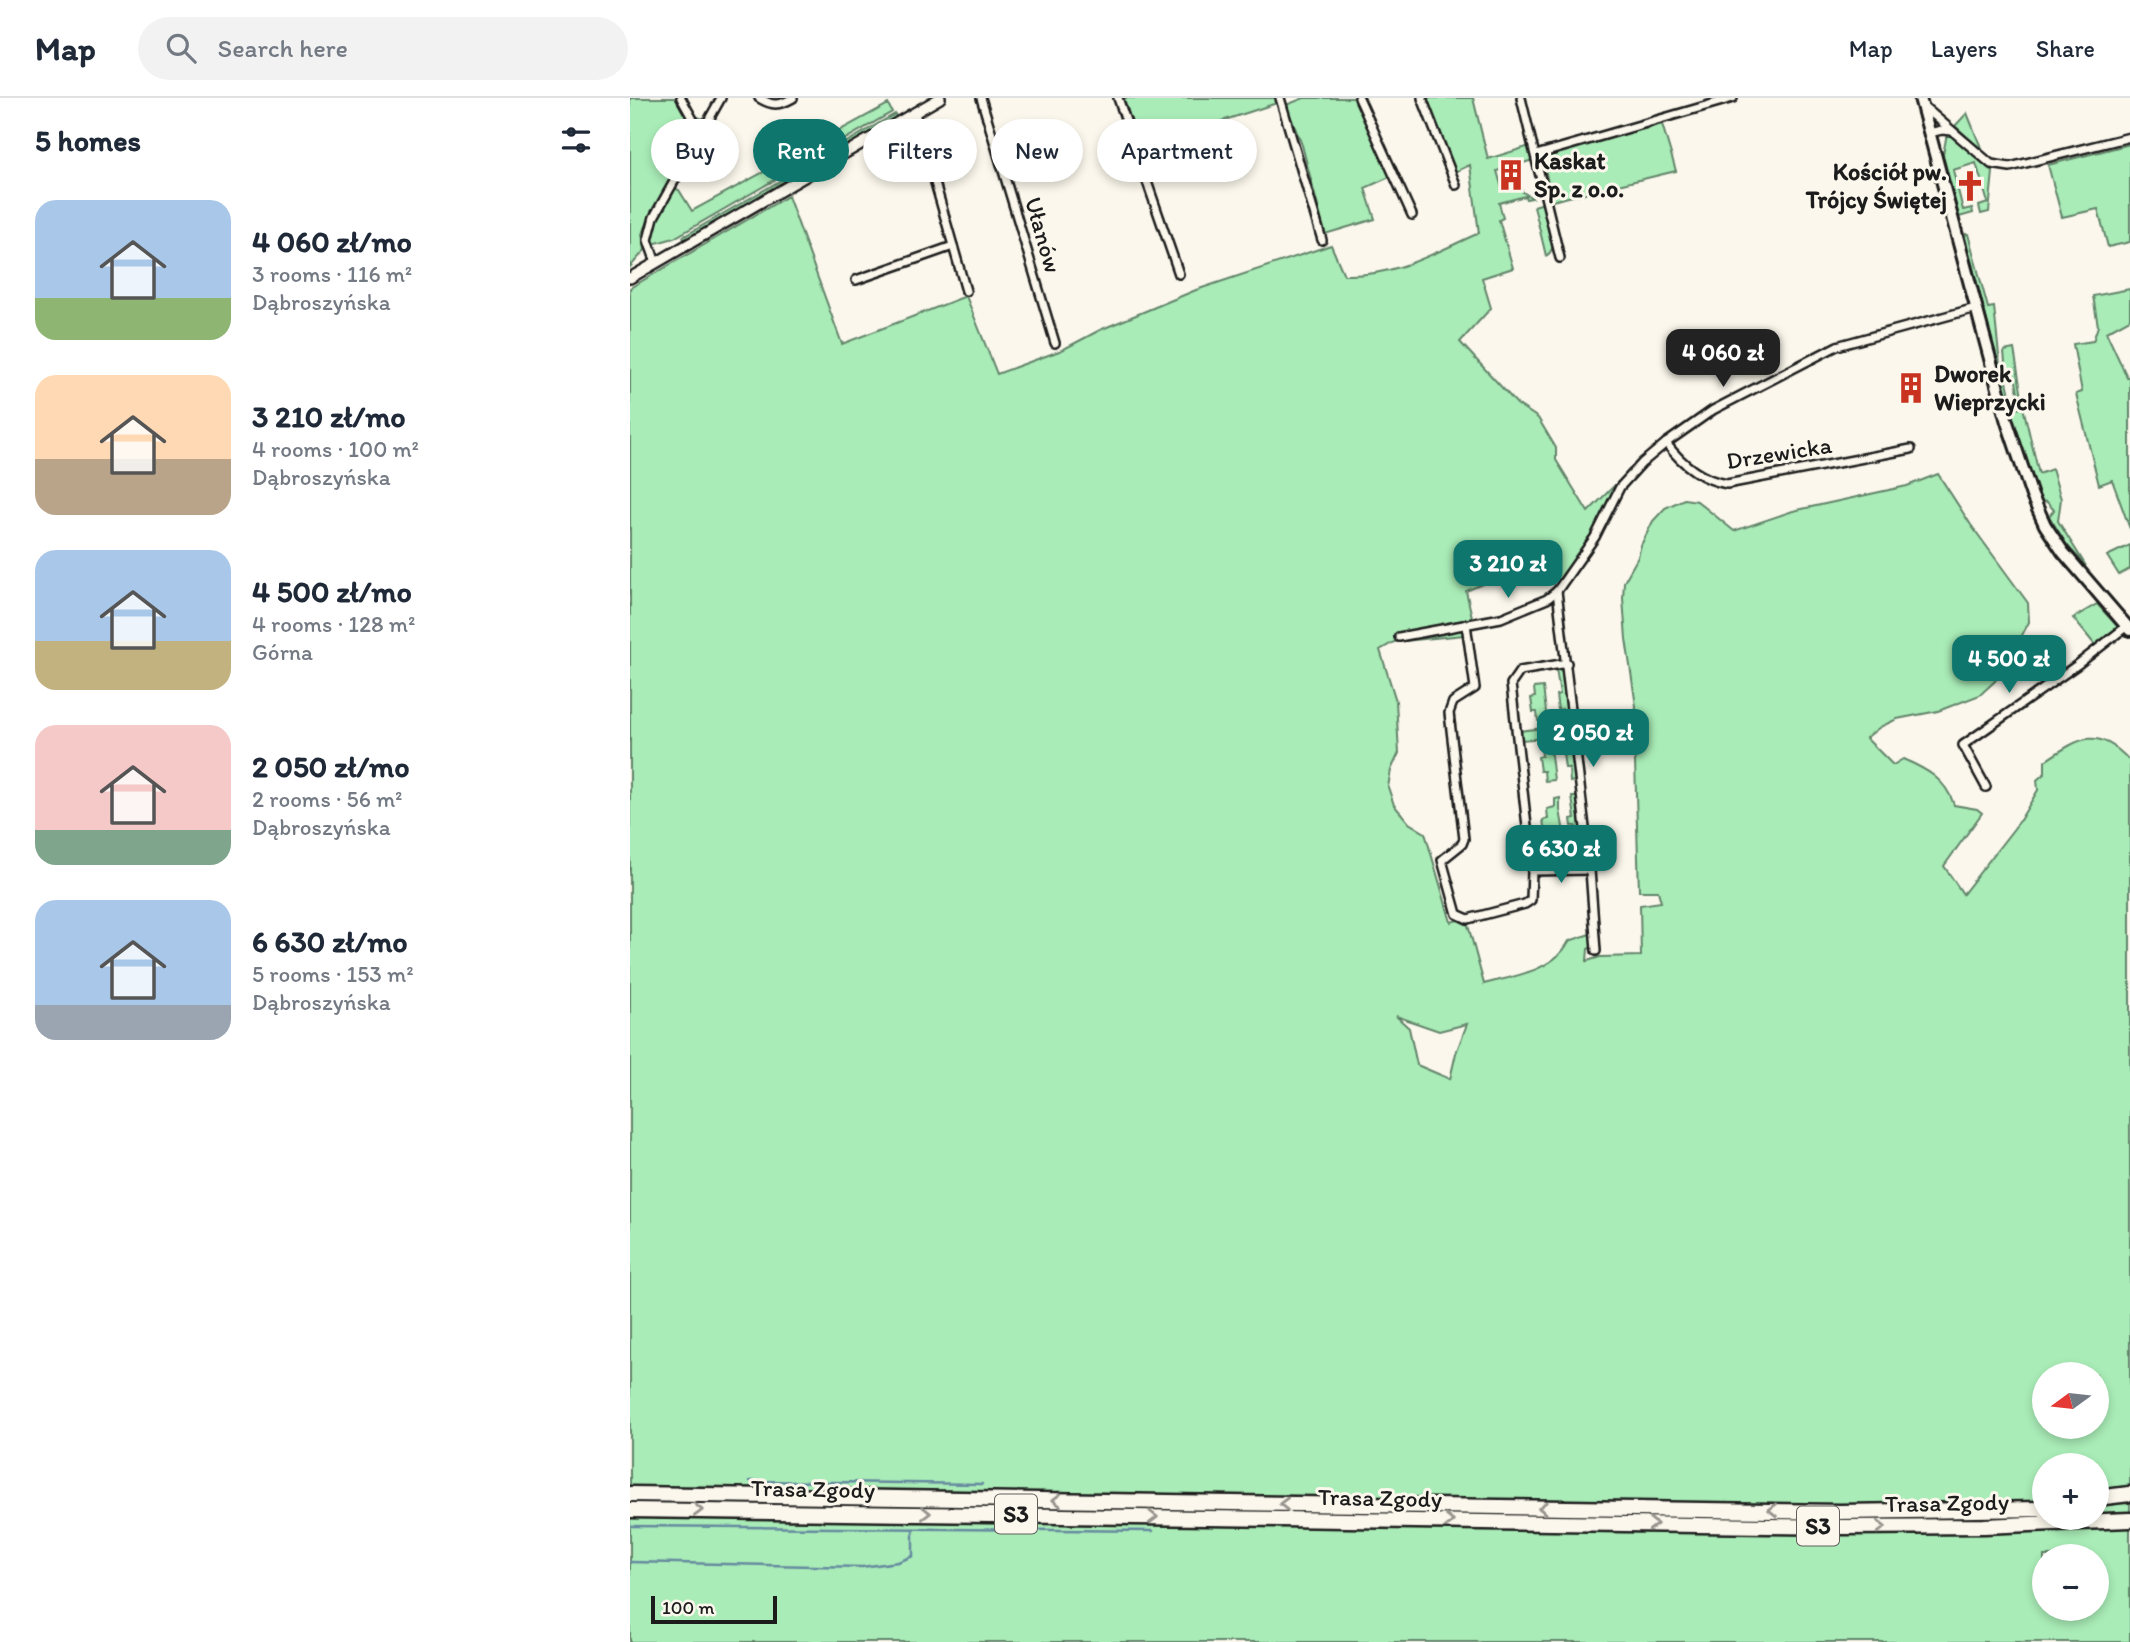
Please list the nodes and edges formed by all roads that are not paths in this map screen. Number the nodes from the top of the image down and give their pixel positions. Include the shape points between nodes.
1 (681, 98) edge
2 (721, 98) edge
3 (759, 98) edge
4 (793, 98) edge
5 (940, 98) edge
6 (981, 98) edge
7 (1118, 98) edge
8 (1280, 98) edge
9 (1359, 98) edge
10 (1422, 98) edge
11 (1521, 98) edge
12 (1688, 98) edge
13 (1733, 98) edge
14 (1921, 102) edge
15 (1691, 109) junction
16 (915, 113) junction
17 (693, 119) edge
18 (709, 119) edge
19 (1954, 132) junction
20 (1929, 133) junction
21 (2130, 136) edge
22 (1536, 155) junction
23 (674, 182) edge
24 (1456, 185) dead end
25 (1412, 215) dead end
26 (1322, 240) dead end
27 (953, 246) junction
28 (1560, 258) dead end
29 (656, 263) junction
30 (1179, 274) dead end
31 (630, 278) edge
32 (856, 280) dead end
33 (966, 291) dead end
34 (1976, 308) junction
35 (1055, 343) dead end
36 (1666, 443) junction
37 (1911, 449) dead end
38 (1557, 591) junction
39 (1466, 624) junction
40 (2128, 628) edge
41 (1399, 637) dead end
42 (1567, 663) junction
43 (1986, 787) dead end
44 (1590, 870) junction
45 (1532, 871) junction
46 (1597, 951) dead end
47 (630, 1494) edge
48 (2130, 1494) edge
49 (2109, 1496) edge
50 (2032, 1504) edge
51 (2130, 1504) edge
52 (2109, 1505) edge
53 (2032, 1509) edge
54 (630, 1510) edge
55 (1988, 1510) junction
56 (2130, 1520) edge

1 - 17 street
2 - 18 street
3 - 4 street via 773,105
5 - 16 street
6 - 35 street, Ułanów
7 - 30 street
8 - 26 street
9 - 25 street
10 - 24 street
11 - 22 street
12 - 15 street
13 - 15 street
14 - 19 street
14 - 20 main road
15 - 22 street
16 - 27 street
16 - 29 street
19 - 20 street
19 - 21 street via 1991,164 2005,167
20 - 34 main road
22 - 28 street
23 - 29 street via 650,229 648,243
27 - 32 street
27 - 33 street
29 - 31 street
34 - 36 street via 1837,346 1713,411
34 - 40 main road via 2015,448 2038,510 2063,552
36 - 37 street, Drzewicka via 1709,480 1727,484
36 - 38 street via 1620,487 1595,537
38 - 39 street via 1501,618
38 - 42 street
39 - 41 street
39 - 45 street via 1475,688 1453,702 1449,713 1464,839 1442,860 1457,914 1468,919 1525,904 1533,892
40 - 43 street via 1963,744
42 - 44 street
42 - 45 street via 1520,671 1511,684
44 - 45 street
44 - 46 street
55 -> 47 highway, Trasa Zgody / S3 via 1840,1512
48 - 49 highway
50 - 55 highway
51 - 52 highway
53 - 55 highway, Trasa Zgody / S3
54 -> 56 highway, Trasa Zgody / S3 via 1844,1527

